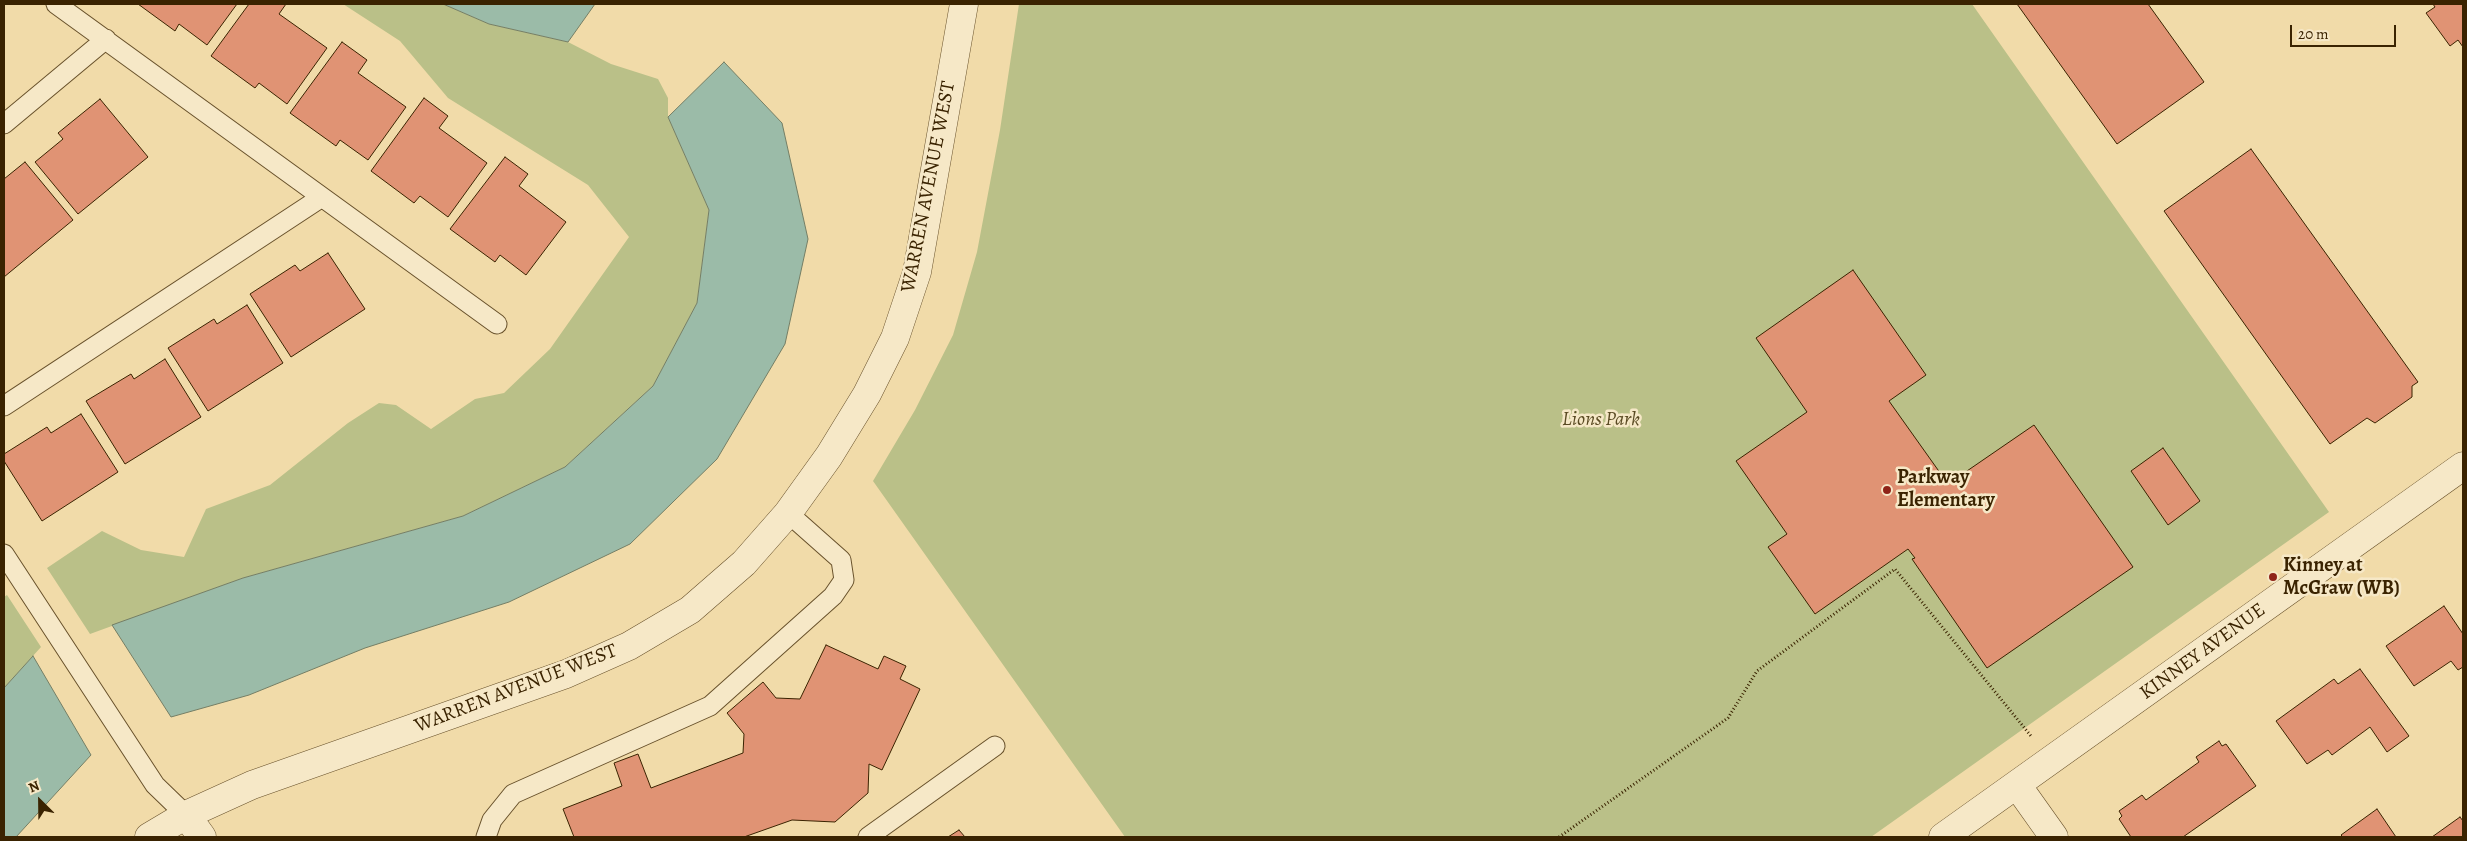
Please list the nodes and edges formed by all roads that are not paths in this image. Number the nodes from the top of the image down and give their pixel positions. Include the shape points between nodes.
1 (56, 4) edge
2 (964, 4) edge
3 (106, 40) junction
4 (4, 124) edge
5 (322, 197) junction
6 (497, 324) dead end
7 (4, 406) edge
8 (2463, 466) edge
9 (788, 513) junction
10 (4, 554) edge
11 (995, 746) dead end
12 (2017, 785) junction
13 (186, 815) junction
14 (149, 837) edge
15 (202, 837) edge
16 (486, 837) edge
17 (868, 837) edge
18 (1943, 837) edge
19 (2054, 837) edge

1 - 3 lane
2 - 9 street, WARREN AVENUE WEST via 917,272 895,338 867,394 829,456
3 - 4 lane
3 - 5 lane
5 - 6 lane
5 - 7 lane
8 - 12 street, KINNEY AVENUE
9 - 13 street, WARREN AVENUE WEST via 744,563 690,610 629,646 566,674 252,785
9 - 16 lane via 841,560 844,580 833,596 710,706 513,794 492,820
10 - 13 lane via 155,785
11 - 17 lane
12 - 18 street, KINNEY AVENUE
12 - 19 street
13 - 14 street, WARREN AVENUE WEST
13 - 15 street

